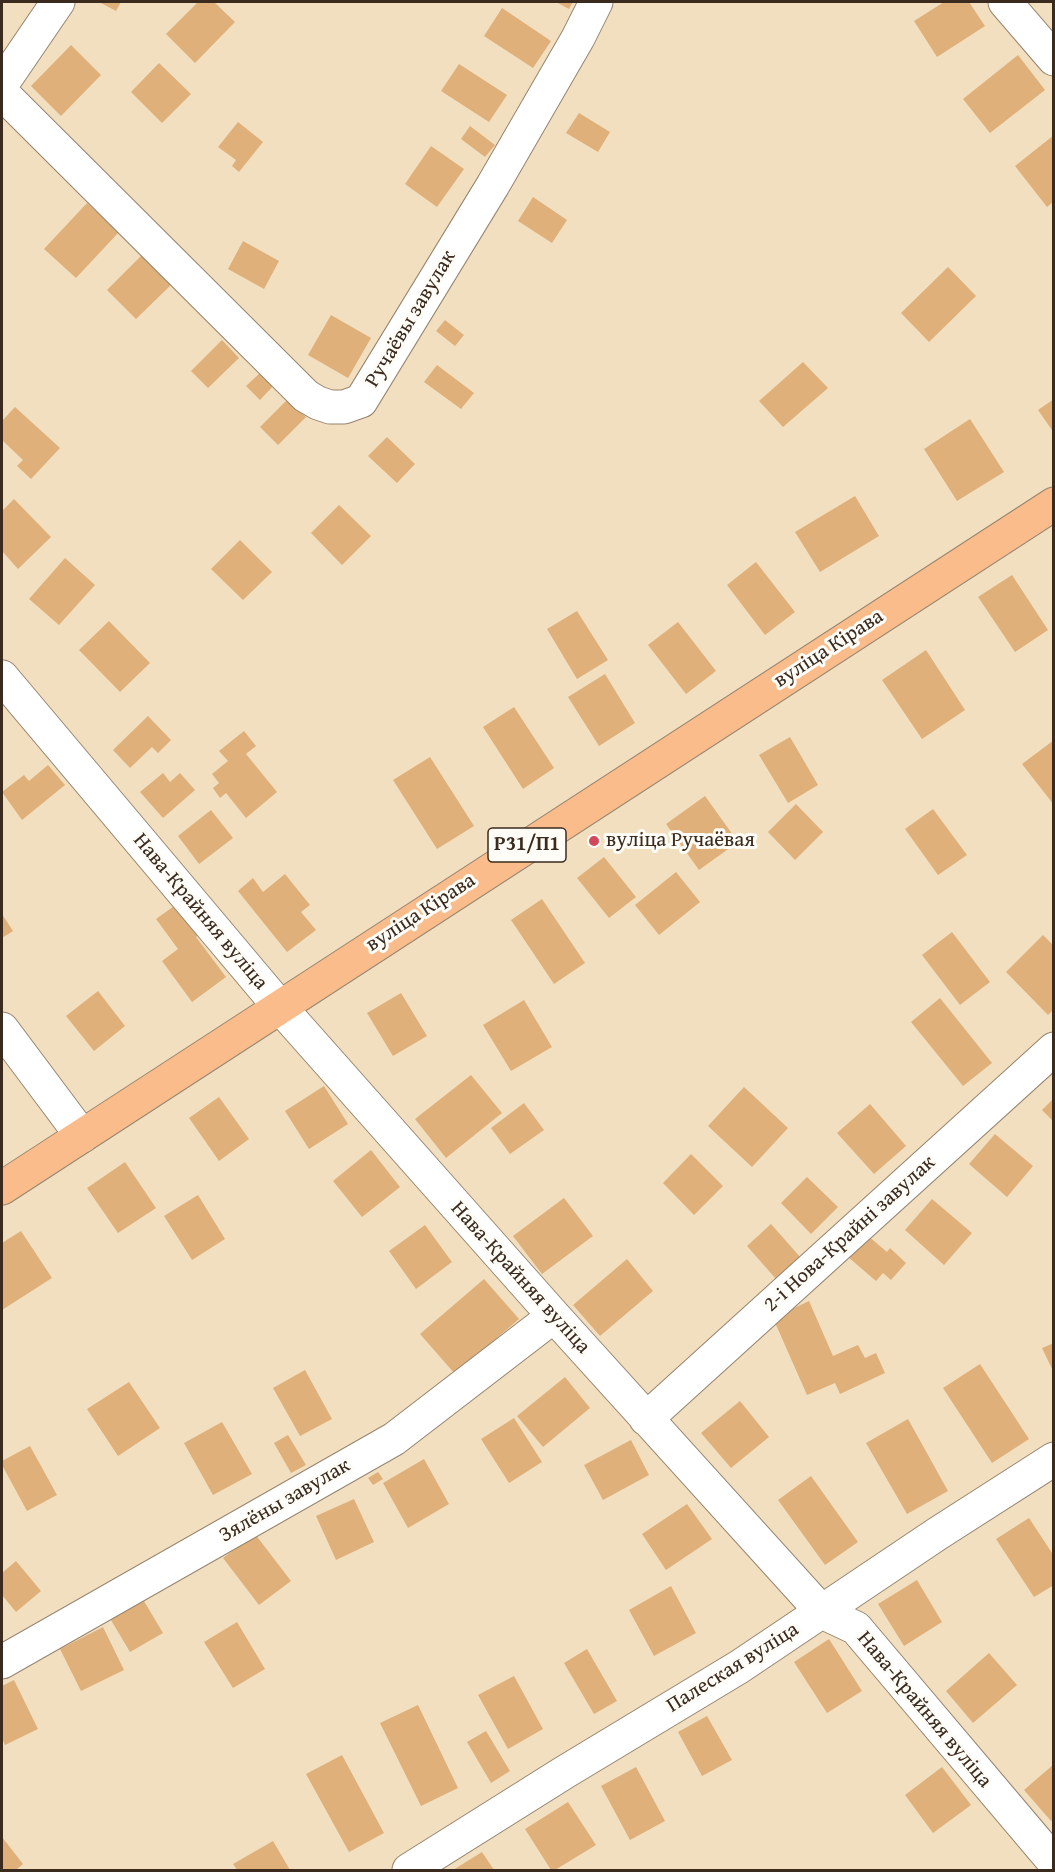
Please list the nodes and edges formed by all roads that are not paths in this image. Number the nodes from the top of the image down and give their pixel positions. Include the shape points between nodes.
1 (58, 2) edge
2 (596, 2) edge
3 (1005, 2) edge
4 (1053, 59) edge
5 (2, 84) edge
6 (2, 93) edge
7 (1053, 504) edge
8 (2, 677) edge
9 (279, 1006) junction
10 (2, 1029) edge
11 (1053, 1049) edge
12 (82, 1136) junction
13 (2, 1188) edge
14 (554, 1316) junction
15 (645, 1419) junction
16 (1053, 1459) edge
17 (822, 1612) junction
18 (2, 1662) edge
19 (1053, 1862) edge
20 (409, 1870) edge

1 - 5 street
2 - 6 street, Ручаёвы завулак via 493,185 361,401 344,406 330,407 306,396
3 - 4 street
7 - 9 main road, вуліца Кірава / Р31/П1
8 - 9 street, Нава-Крайняя вуліца
9 - 12 main road, вуліца Кірава / Р31/П1
9 - 14 street, Нава-Крайняя вуліца
10 - 12 street
11 - 15 street, 2-і Нова-Крайні завулак
12 - 13 main road, вуліца Кірава / Р31/П1
14 - 15 street, Нава-Крайняя вуліца
14 - 18 street, Зялёны завулак via 394,1438
15 - 17 street, Нава-Крайняя вуліца
16 - 17 street, Палеская вуліца
17 - 19 street, Нава-Крайняя вуліца via 856,1628
17 - 20 street, Палеская вуліца

